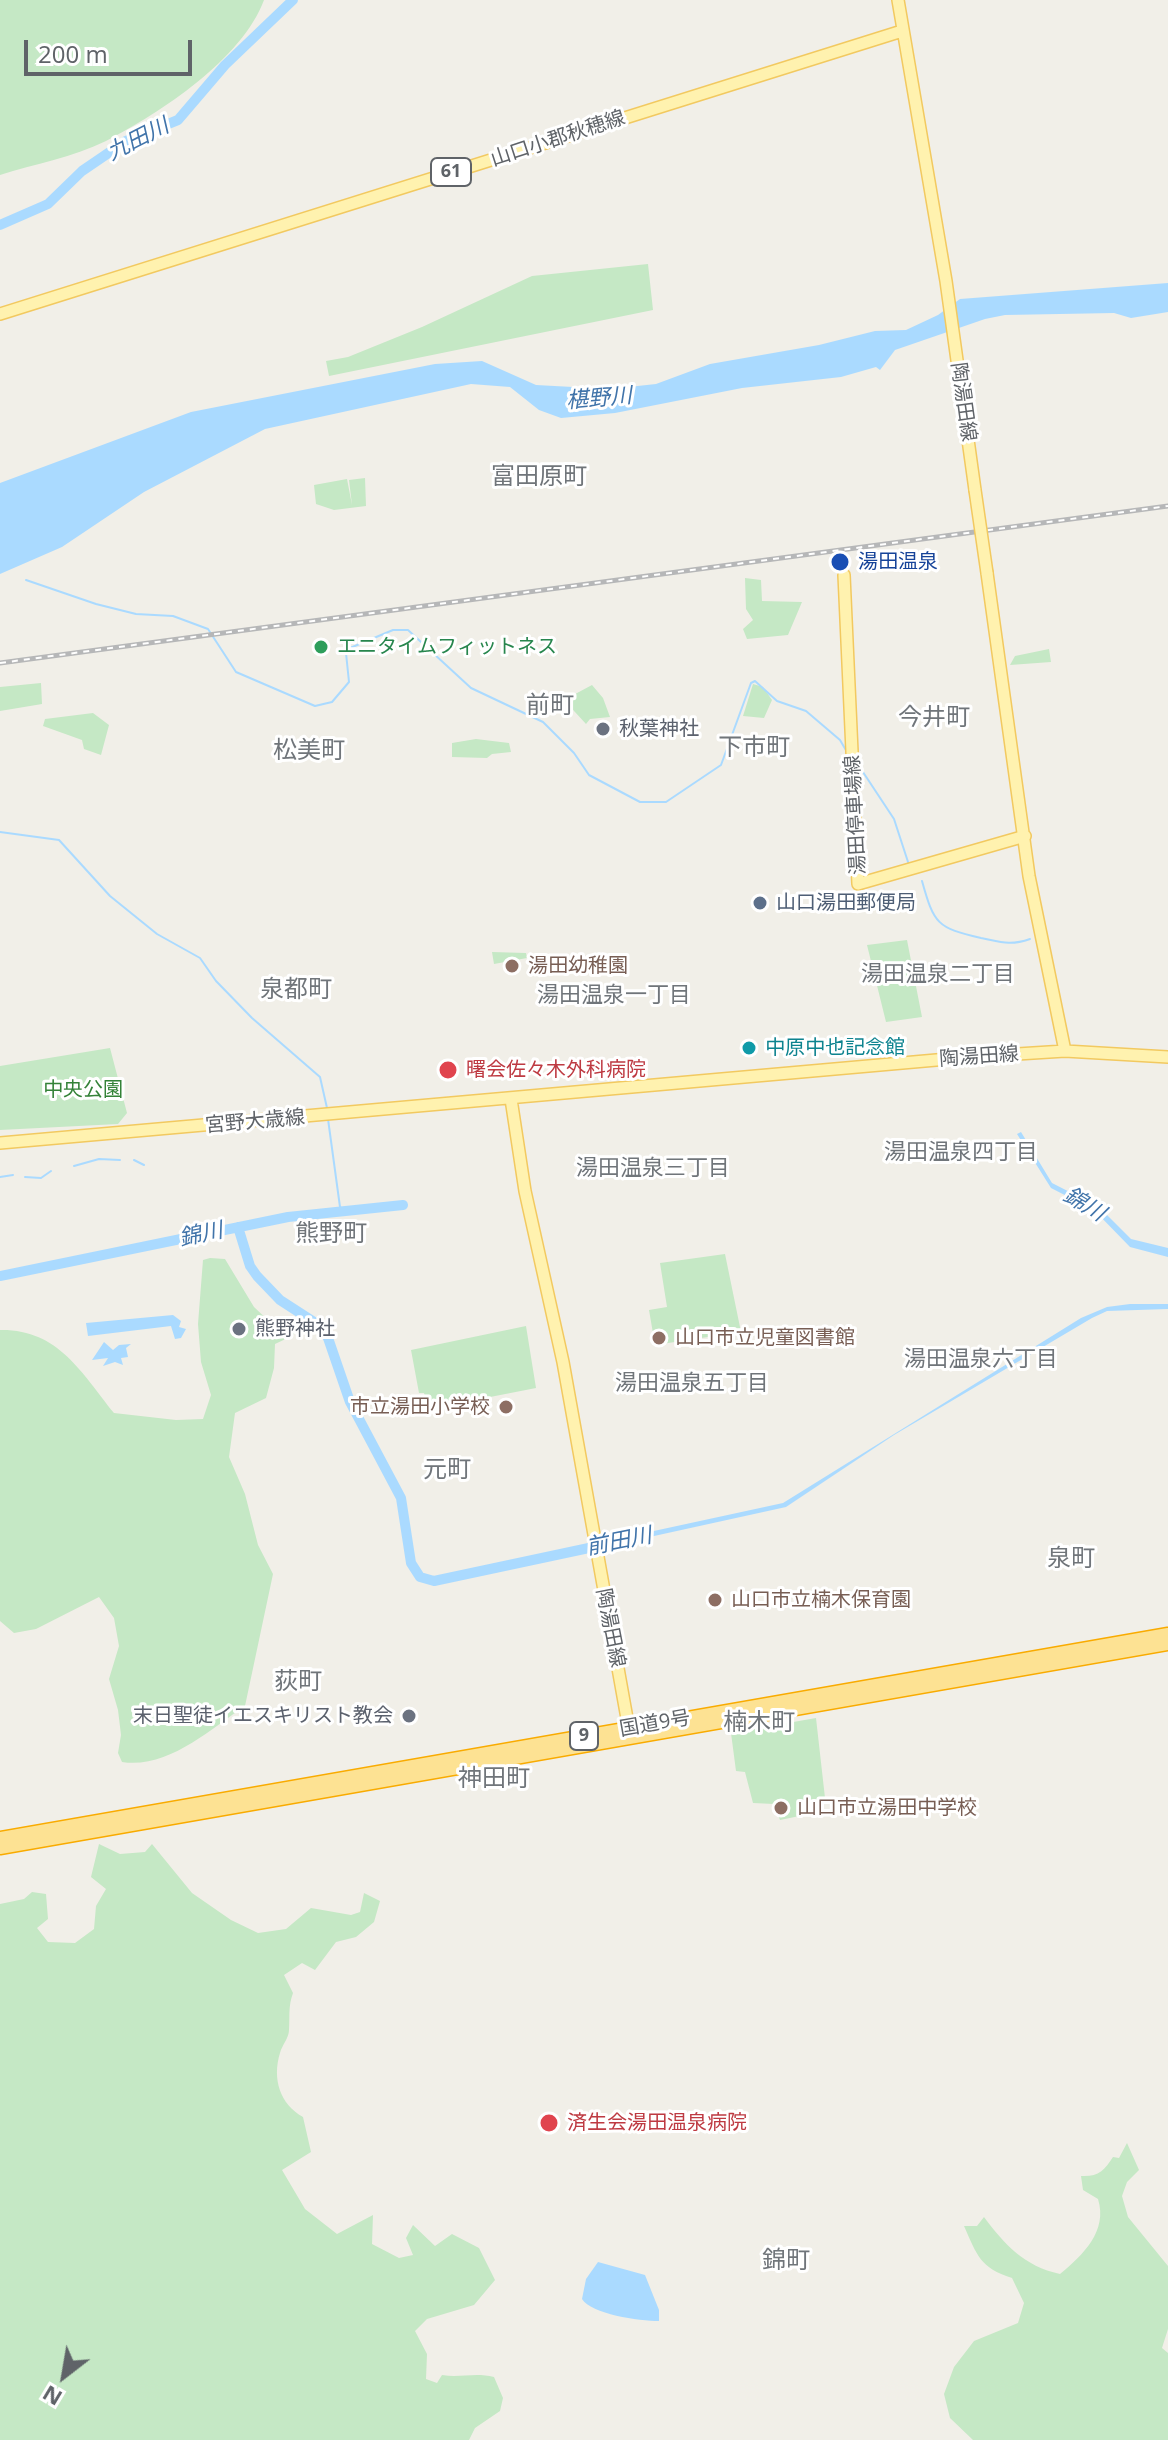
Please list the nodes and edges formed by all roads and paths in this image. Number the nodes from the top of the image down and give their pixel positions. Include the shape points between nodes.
1 (898, 0) edge
2 (902, 31) junction
3 (0, 314) edge
4 (844, 575) dead end
5 (1025, 836) junction
6 (1065, 1051) junction
7 (1168, 1057) edge
8 (511, 1099) junction
9 (0, 1143) edge
10 (1168, 1634) edge
11 (1168, 1644) edge
12 (630, 1733) junction
13 (0, 1838) edge
14 (0, 1848) edge

1 - 2 main road
2 - 3 main road, 山口小郡秋穂線 / 61
2 - 5 main road, 陶湯田線, bridge via 946,281
4 - 5 main road, 湯田停車場線 via 858,884
5 - 6 main road, 陶湯田線
6 - 7 main road
6 - 8 main road, 陶湯田線
8 - 9 main road, 宮野大歳線
8 - 12 main road, 陶湯田線
10 - 12 highway, 国道9号 / 9
11 - 12 highway, 国道9号 / 9
12 - 13 highway, 国道9号 / 9
12 - 14 highway, 国道9号 / 9

